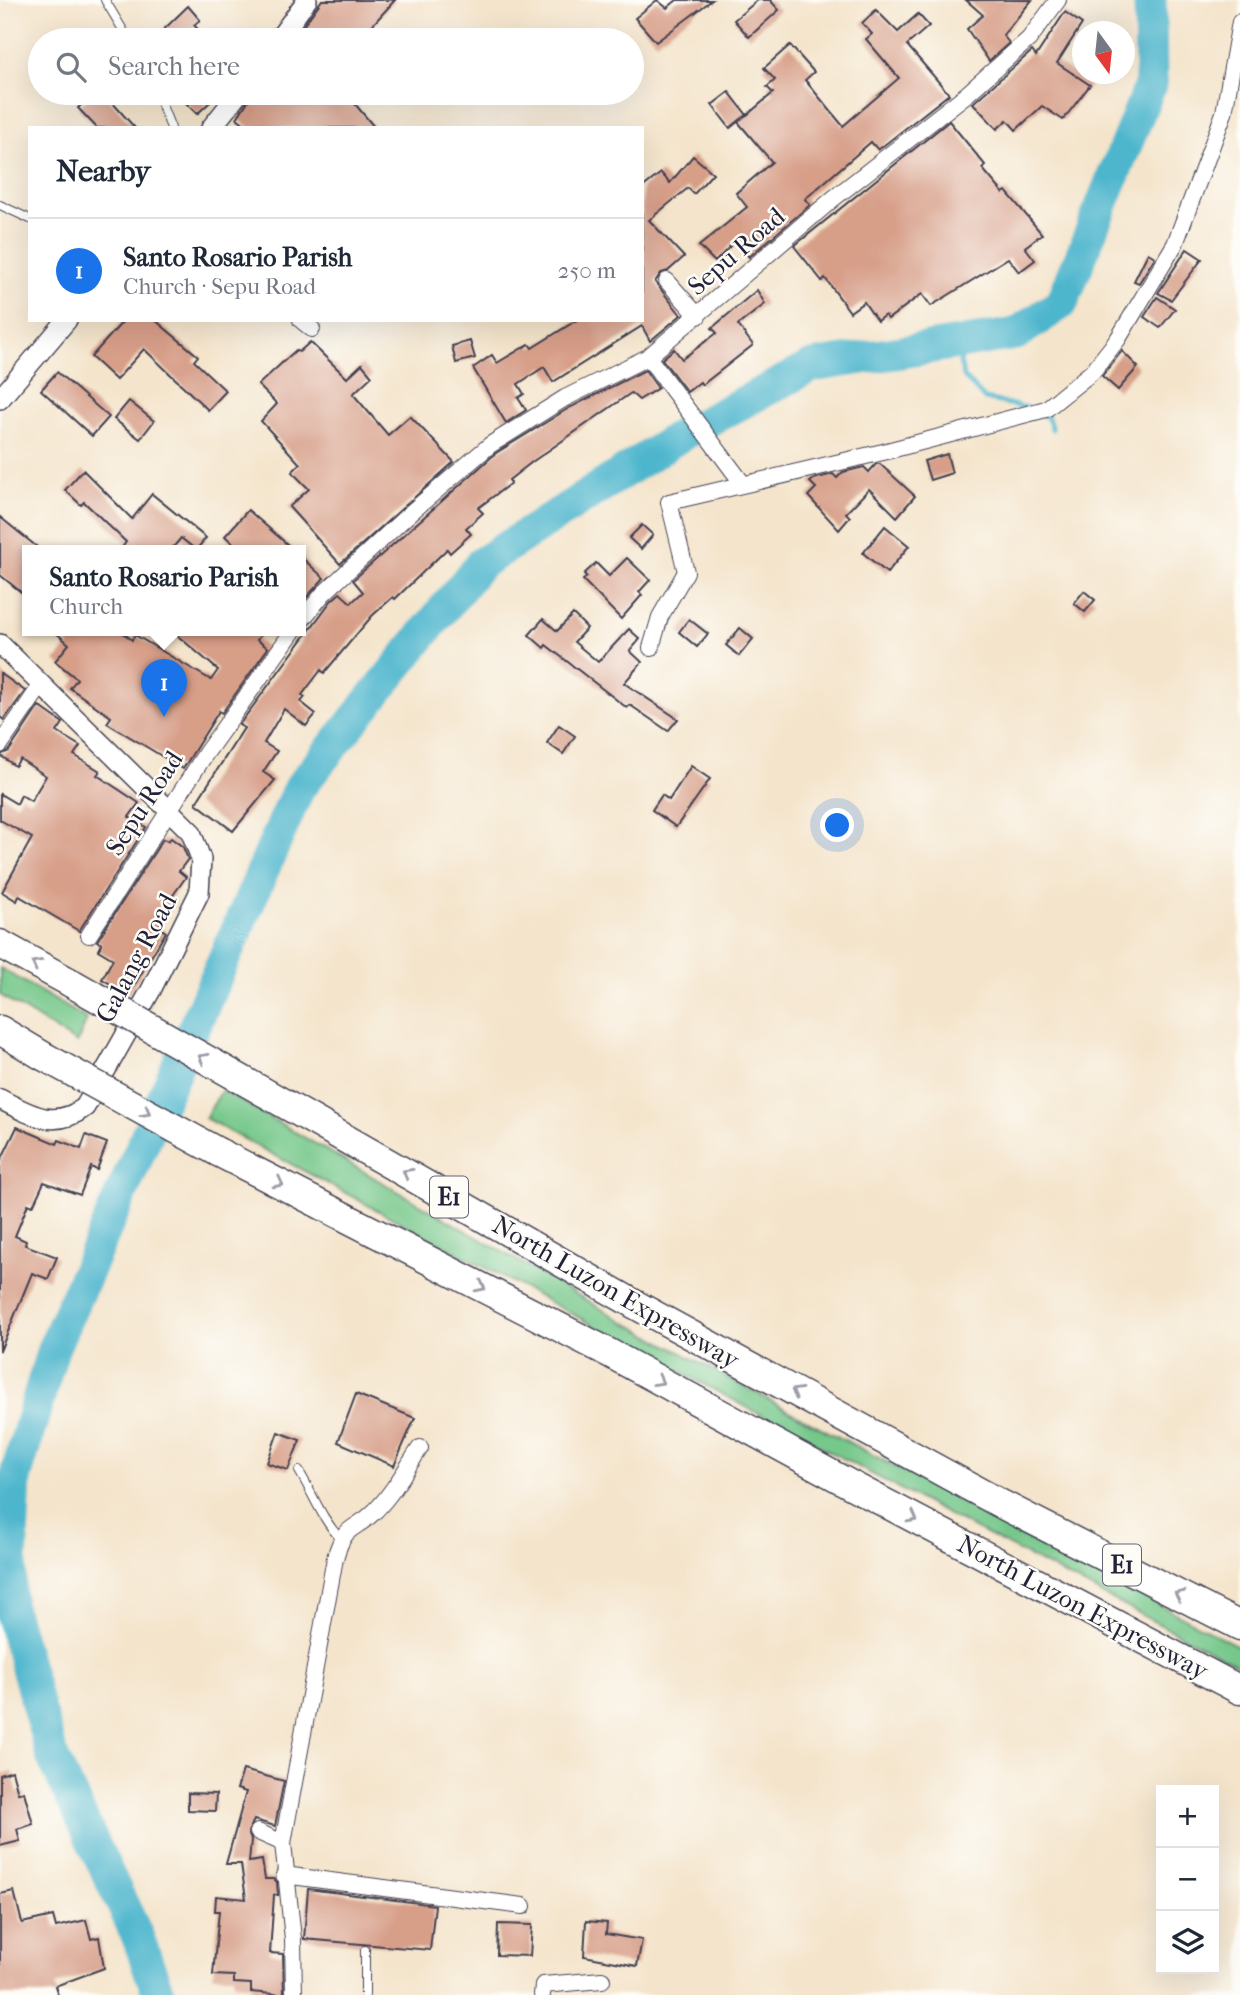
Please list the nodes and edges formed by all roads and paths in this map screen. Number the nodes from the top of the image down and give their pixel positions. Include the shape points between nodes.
1 (105, 0) edge
2 (307, 0) edge
3 (1058, 0) edge
4 (1240, 22) edge
5 (122, 28) edge
6 (287, 28) edge
7 (162, 105) edge
8 (232, 105) edge
9 (219, 125) edge
10 (170, 126) edge
11 (0, 205) edge
12 (28, 218) edge
13 (667, 281) dead end
14 (698, 316) junction
15 (65, 322) edge
16 (648, 357) junction
17 (0, 399) edge
18 (738, 478) junction
19 (306, 615) edge
20 (290, 636) edge
21 (0, 644) edge
22 (651, 648) dead end
23 (40, 687) junction
24 (0, 744) edge
25 (169, 809) junction
26 (89, 935) dead end
27 (0, 944) edge
28 (0, 1030) edge
29 (2, 1105) edge
30 (420, 1448) dead end
31 (299, 1471) dead end
32 (341, 1539) junction
33 (1240, 1626) edge
34 (1240, 1689) edge
35 (258, 1832) dead end
36 (283, 1843) junction
37 (284, 1875) junction
38 (523, 1906) dead end
39 (365, 1950) dead end
40 (602, 1980) dead end
41 (294, 1995) edge
42 (365, 1995) edge
43 (542, 1995) edge

1 - 5 lane
2 - 6 street
3 - 14 street, Sepu Road via 1029,39 967,94 834,198
4 - 18 street via 1224,113 1175,244 1118,339 1092,372 1046,409 883,452
7 - 10 lane
8 - 9 street
11 - 12 lane
13 - 14 street
14 - 16 street, Sepu Road
15 - 17 street
16 - 18 street
16 - 19 street, Sepu Road via 565,398 490,445 390,531
18 - 22 street via 670,502 686,572 660,617
20 - 25 street, Sepu Road
21 - 23 street, Galang Road
23 - 24 street
23 - 25 street, Galang Road
25 - 26 street, Sepu Road
25 - 29 street, Galang Road via 198,846 199,893 86,1107 63,1120 47,1120
33 -> 27 highway, North Luzon Expressway / E1, bridge via 648,1312
28 -> 34 highway, North Luzon Expressway / E1, bridge via 218,1152
30 - 32 street via 376,1511 346,1530
31 - 32 lane via 326,1524
32 - 36 street
35 - 36 street
36 - 37 street
37 - 38 street
37 - 41 street via 293,1939
39 - 42 lane
40 - 43 street via 553,1982 543,1985

